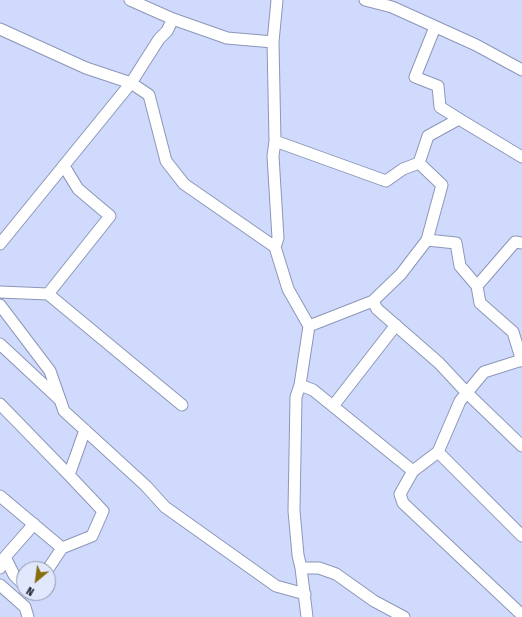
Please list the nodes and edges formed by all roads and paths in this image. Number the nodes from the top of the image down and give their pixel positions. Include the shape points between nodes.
1 (130, 0) edge
2 (277, 0) edge
3 (365, 0) edge
4 (394, 4) edge
5 (173, 19) junction
6 (435, 26) junction
7 (0, 30) edge
8 (273, 42) junction
9 (522, 70) edge
10 (131, 83) junction
11 (459, 119) junction
12 (276, 141) junction
13 (522, 157) edge
14 (419, 163) junction
15 (64, 166) junction
16 (427, 240) junction
17 (522, 243) edge
18 (0, 244) edge
19 (275, 247) junction
20 (477, 286) junction
21 (0, 292) edge
22 (48, 294) junction
23 (373, 301) junction
24 (0, 305) edge
25 (309, 326) junction
26 (396, 326) junction
27 (0, 344) edge
28 (522, 360) edge
29 (300, 385) junction
30 (468, 393) junction
31 (61, 401) junction
32 (0, 404) edge
33 (182, 405) dead end
34 (333, 406) junction
35 (85, 430) junction
36 (522, 446) edge
37 (438, 452) junction
38 (413, 471) junction
39 (69, 475) junction
40 (0, 496) edge
41 (34, 524) junction
42 (522, 536) edge
43 (62, 548) junction
44 (5, 557) junction
45 (53, 561) edge
46 (0, 568) edge
47 (301, 568) junction
48 (16, 577) edge
49 (1, 588) edge
50 (305, 594) junction
51 (520, 614) edge
52 (28, 617) edge
53 (307, 617) edge
54 (404, 617) edge

1 - 5 street
2 - 8 street
3 - 4 street
4 - 6 street
5 - 8 street via 227,38
5 - 10 street
6 - 9 street
6 - 11 street via 415,77 438,86 440,107
7 - 10 street via 86,68
8 - 12 street
10 - 15 street
10 - 19 street via 149,95 166,161 184,184
11 - 13 street
11 - 14 street via 428,136
12 - 14 street via 386,181 403,169
12 - 19 street via 274,156 278,238
14 - 16 street via 442,185
15 - 18 street
15 - 22 street via 78,189 110,216
16 - 20 street via 456,243 460,266
16 - 23 street via 401,274
17 - 20 street via 515,242
19 - 25 street via 288,289
20 - 28 street via 480,303 513,332
21 - 22 street
22 - 33 street
23 - 25 street
23 - 26 street via 377,309
24 - 31 street via 50,371
25 - 29 street
26 - 30 street via 439,363
26 - 34 street
27 - 31 street
28 - 30 street via 484,372
29 - 34 street via 313,390
29 - 47 street via 296,397 294,511
30 - 36 street
30 - 37 street via 460,401
31 - 35 street via 64,411
32 - 39 street
34 - 38 street
35 - 39 street
35 - 50 street via 165,507 276,586
37 - 38 street
37 - 42 street
38 - 51 street via 400,494 403,503
39 - 43 street via 103,512 92,536
40 - 41 street
41 - 43 street
41 - 44 street
43 - 45 street
44 - 46 street
44 - 48 street
47 - 50 street
47 - 54 street via 319,568 336,574 374,601
49 - 52 street via 25,607
50 - 53 street

